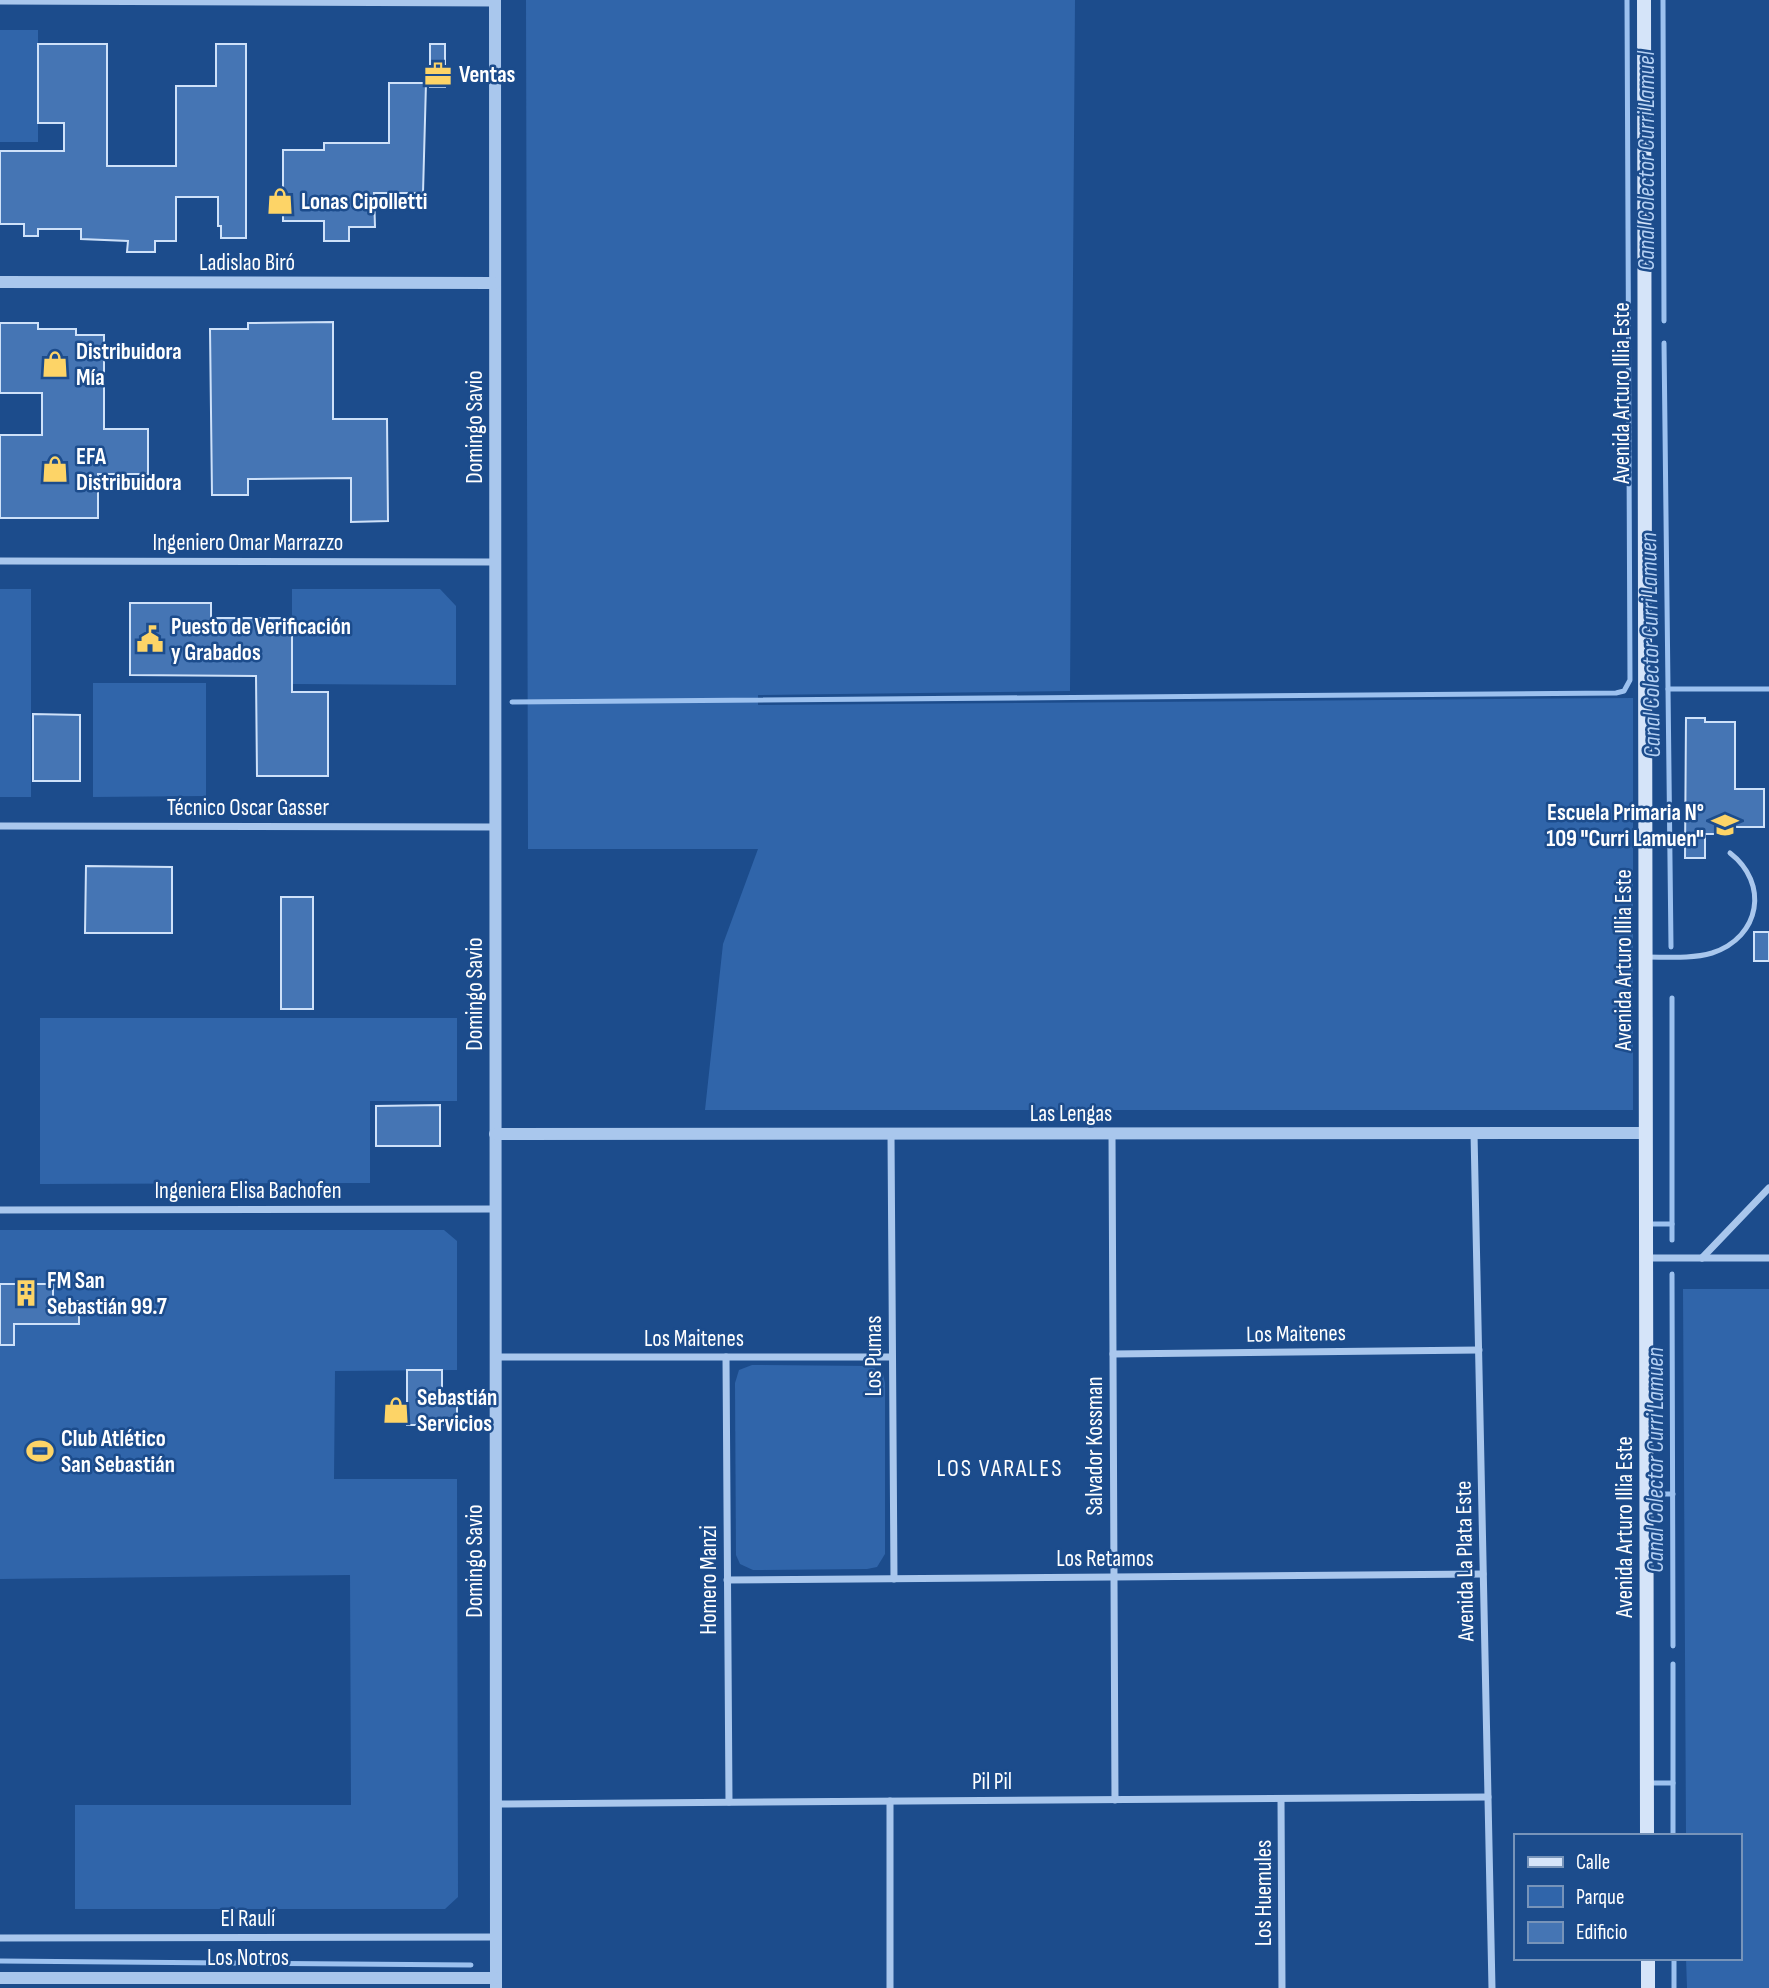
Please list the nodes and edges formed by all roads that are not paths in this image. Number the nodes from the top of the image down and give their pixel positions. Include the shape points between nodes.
1 (1644, 0) edge
2 (0, 1) edge
3 (199, 1) edge
4 (495, 1) edge
5 (0, 282) edge
6 (495, 283) junction
7 (0, 561) edge
8 (495, 562) junction
9 (0, 826) edge
10 (495, 827) junction
11 (1730, 853) dead end
12 (1646, 957) junction
13 (1474, 1133) junction
14 (1646, 1133) junction
15 (495, 1134) junction
16 (891, 1134) junction
17 (1112, 1134) junction
18 (1769, 1188) edge
19 (495, 1209) junction
20 (0, 1210) edge
21 (1646, 1258) junction
22 (1702, 1258) junction
23 (1769, 1258) edge
24 (1479, 1350) junction
25 (1113, 1354) junction
26 (495, 1357) junction
27 (726, 1357) junction
28 (892, 1357) junction
29 (1483, 1574) junction
30 (1114, 1577) junction
31 (894, 1579) junction
32 (727, 1580) junction
33 (1488, 1797) junction
34 (1281, 1798) junction
35 (1115, 1800) junction
36 (890, 1801) junction
37 (729, 1802) junction
38 (495, 1804) junction
39 (1647, 1834) edge
40 (496, 1937) junction
41 (0, 1938) edge
42 (1648, 1960) edge
43 (0, 1978) edge
44 (73, 1983) edge
45 (286, 1983) edge
46 (496, 1983) edge
47 (890, 1988) edge
48 (1282, 1988) edge
49 (1492, 1988) edge
50 (1648, 1988) edge

1 - 12 main road, Avenida Arturo Illia Este
2 - 3 street
3 - 4 street
4 - 6 street, Domingo Savio
5 - 6 street, Ladislao Biró
6 - 8 street, Domingo Savio
7 - 8 street, Ingeniero Omar Marrazzo
8 - 10 street, Domingo Savio
9 - 10 street, Técnico Oscar Gasser
10 - 15 street, Domingo Savio
11 - 12 lane via 1756,883 1754,914 1743,933 1724,948 1702,955
12 - 14 main road, Avenida Arturo Illia Este
13 - 14 street, Las Lengas
13 - 17 street, Las Lengas
13 - 24 street, Avenida La Plata Este
14 - 21 main road, Avenida Arturo Illia Este
15 - 16 street, Las Lengas
15 - 19 street, Domingo Savio
16 - 17 street, Las Lengas
16 - 28 street, Los Pumas
17 - 25 street, Salvador Kossman
18 - 22 street
19 - 20 street, Ingeniera Elisa Bachofen
19 - 26 street, Domingo Savio
21 - 22 street
21 - 39 main road, Avenida Arturo Illia Este
22 - 23 street
24 - 25 street, Los Maitenes
24 - 29 street, Avenida La Plata Este
25 - 30 street, Salvador Kossman
26 - 27 street, Los Maitenes
26 - 38 street, Domingo Savio
27 - 28 street, Los Maitenes
27 - 32 street, Homero Manzi
28 - 31 street, Los Pumas
29 - 30 street, Los Retamos
29 - 33 street, Avenida La Plata Este
30 - 31 street, Los Retamos
30 - 35 street, Salvador Kossman
31 - 32 street, Los Retamos
32 - 37 street, Homero Manzi
33 - 34 street, Pil Pil
33 - 49 street, Avenida La Plata Este
34 - 35 street, Pil Pil
34 - 48 street, Los Huemules
35 - 36 street, Pil Pil
36 - 37 street, Pil Pil
36 - 47 street
37 - 38 street, Pil Pil
38 - 40 street, Domingo Savio
40 - 41 street, El Raulí
40 - 46 street, Domingo Savio
42 - 50 main road
43 - 44 street, Los Notros
44 - 45 street, Los Notros
45 - 46 street, Los Notros

